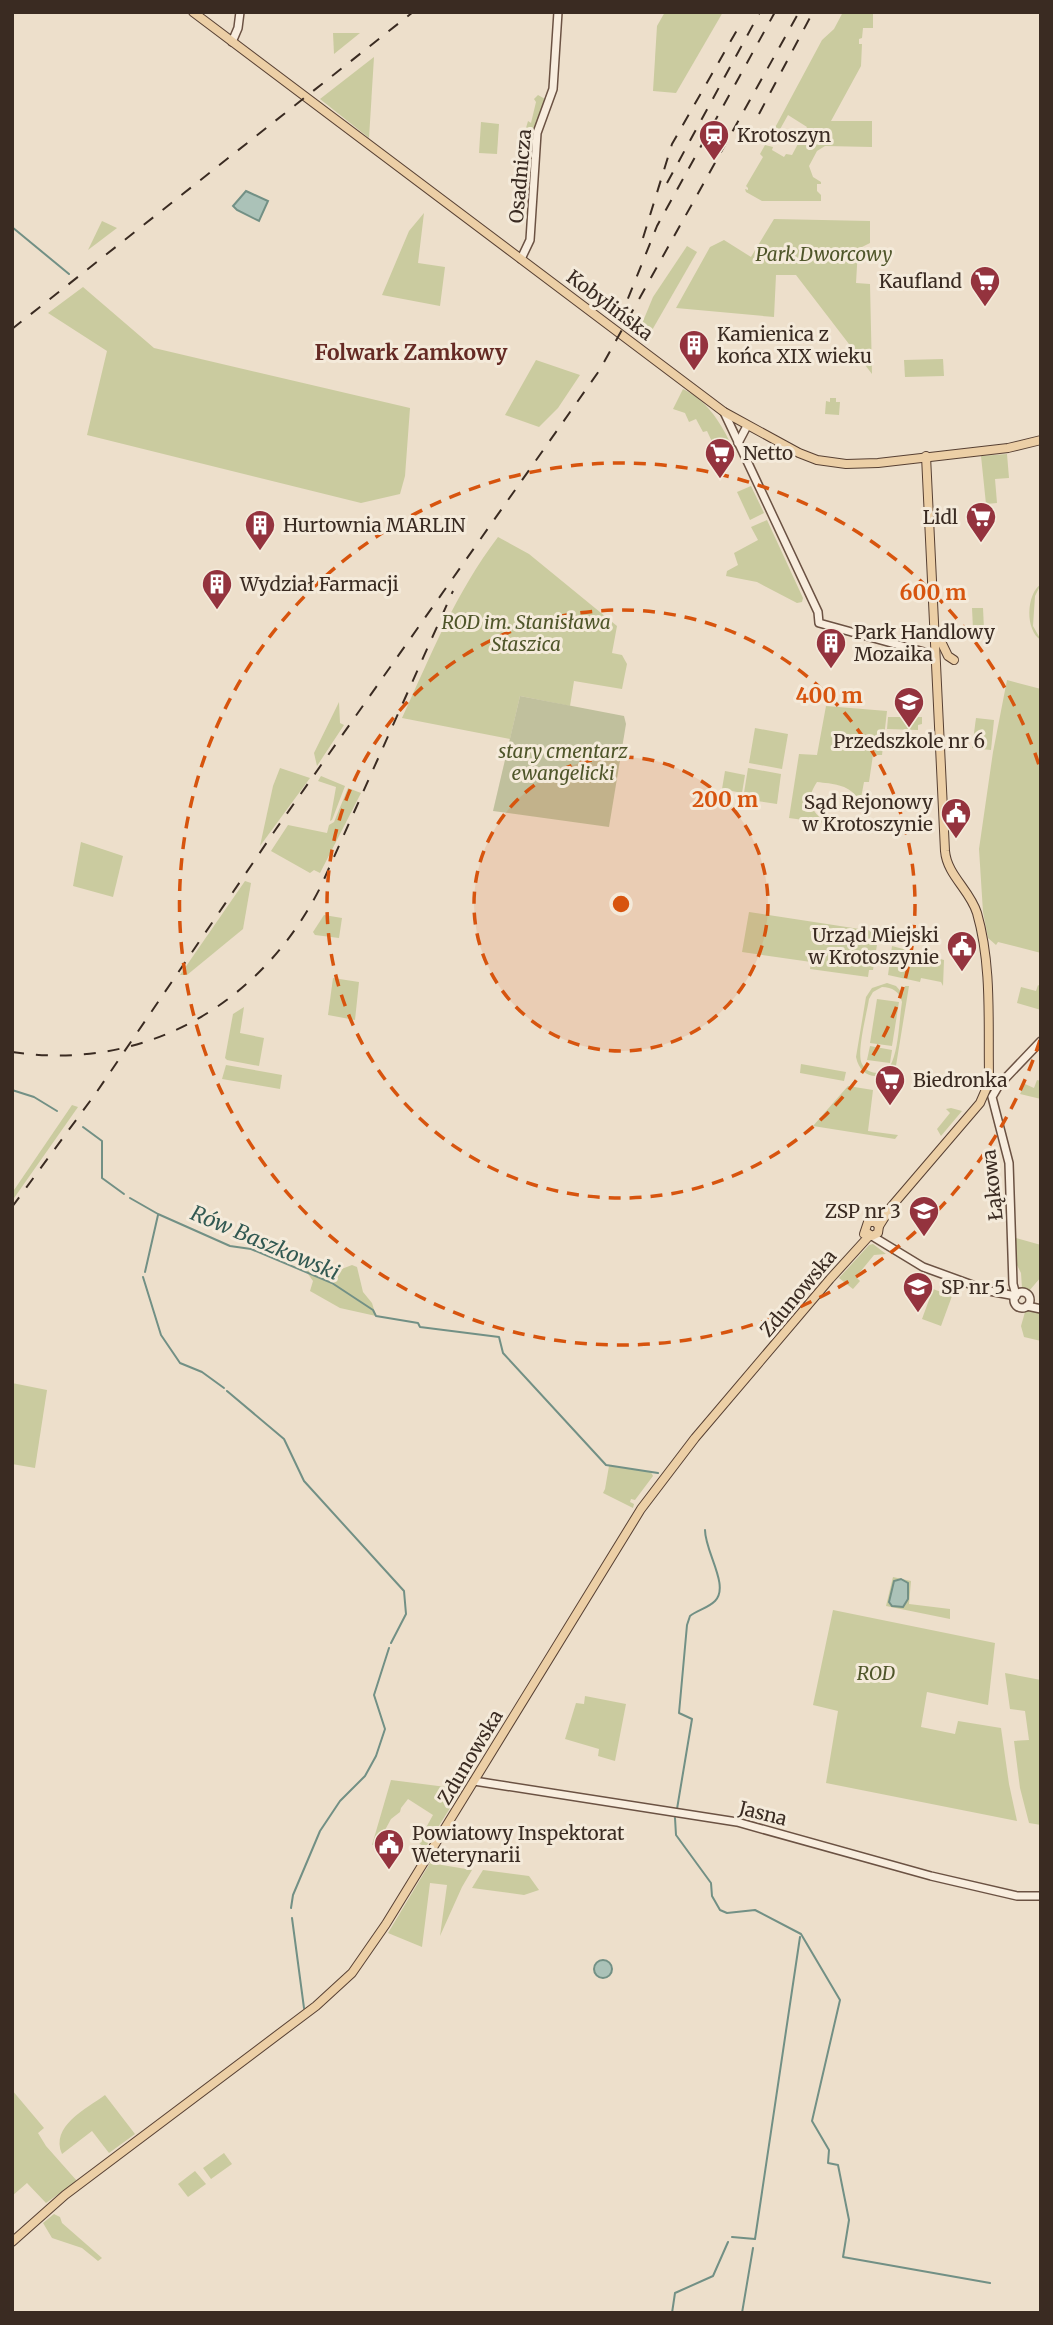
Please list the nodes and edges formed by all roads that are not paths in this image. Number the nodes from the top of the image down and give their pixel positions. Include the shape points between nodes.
1 (193, 12) edge
2 (240, 12) edge
3 (558, 12) edge
4 (232, 42) junction
5 (521, 259) junction
6 (724, 412) junction
7 (747, 426) junction
8 (1041, 440) edge
9 (738, 443) junction
10 (926, 456) junction
11 (934, 627) junction
12 (935, 655) junction
13 (954, 660) dead end
14 (1041, 1041) edge
15 (988, 1097) junction
16 (874, 1231) junction
17 (1017, 1297) junction
18 (1028, 1303) junction
19 (1041, 1307) edge
20 (474, 1781) junction
21 (1040, 1896) edge
22 (12, 2242) edge

1 - 4 main road, Kobylińska
2 - 4 street
3 - 5 street, Osadnicza via 554,83 537,133 530,240
4 - 5 main road, Kobylińska
5 - 6 main road, Kobylińska
6 - 7 main road
6 - 9 street, Kobylińska
7 - 9 street
7 - 10 main road via 783,447 825,461 857,465
8 - 10 main road
9 - 12 street, Kobylińska via 818,612 819,623
10 - 11 main road
11 - 12 main road
11 - 13 main road
12 - 15 main road via 945,851 948,867 973,902 984,947
14 - 15 street, Zdunowska
15 - 16 main road, Zdunowska
15 - 17 street, Łąkowa via 1009,1163
16 - 17 street via 916,1264
16 - 20 main road, Zdunowska via 695,1438 641,1509
17 - 18 street via 1028,1295
17 - 18 street via 1020,1307
18 - 19 street
20 - 21 street, Jasna via 737,1822 932,1876 1017,1896
20 - 22 main road, Zdunowska via 370,1950 347,1979 65,2195

